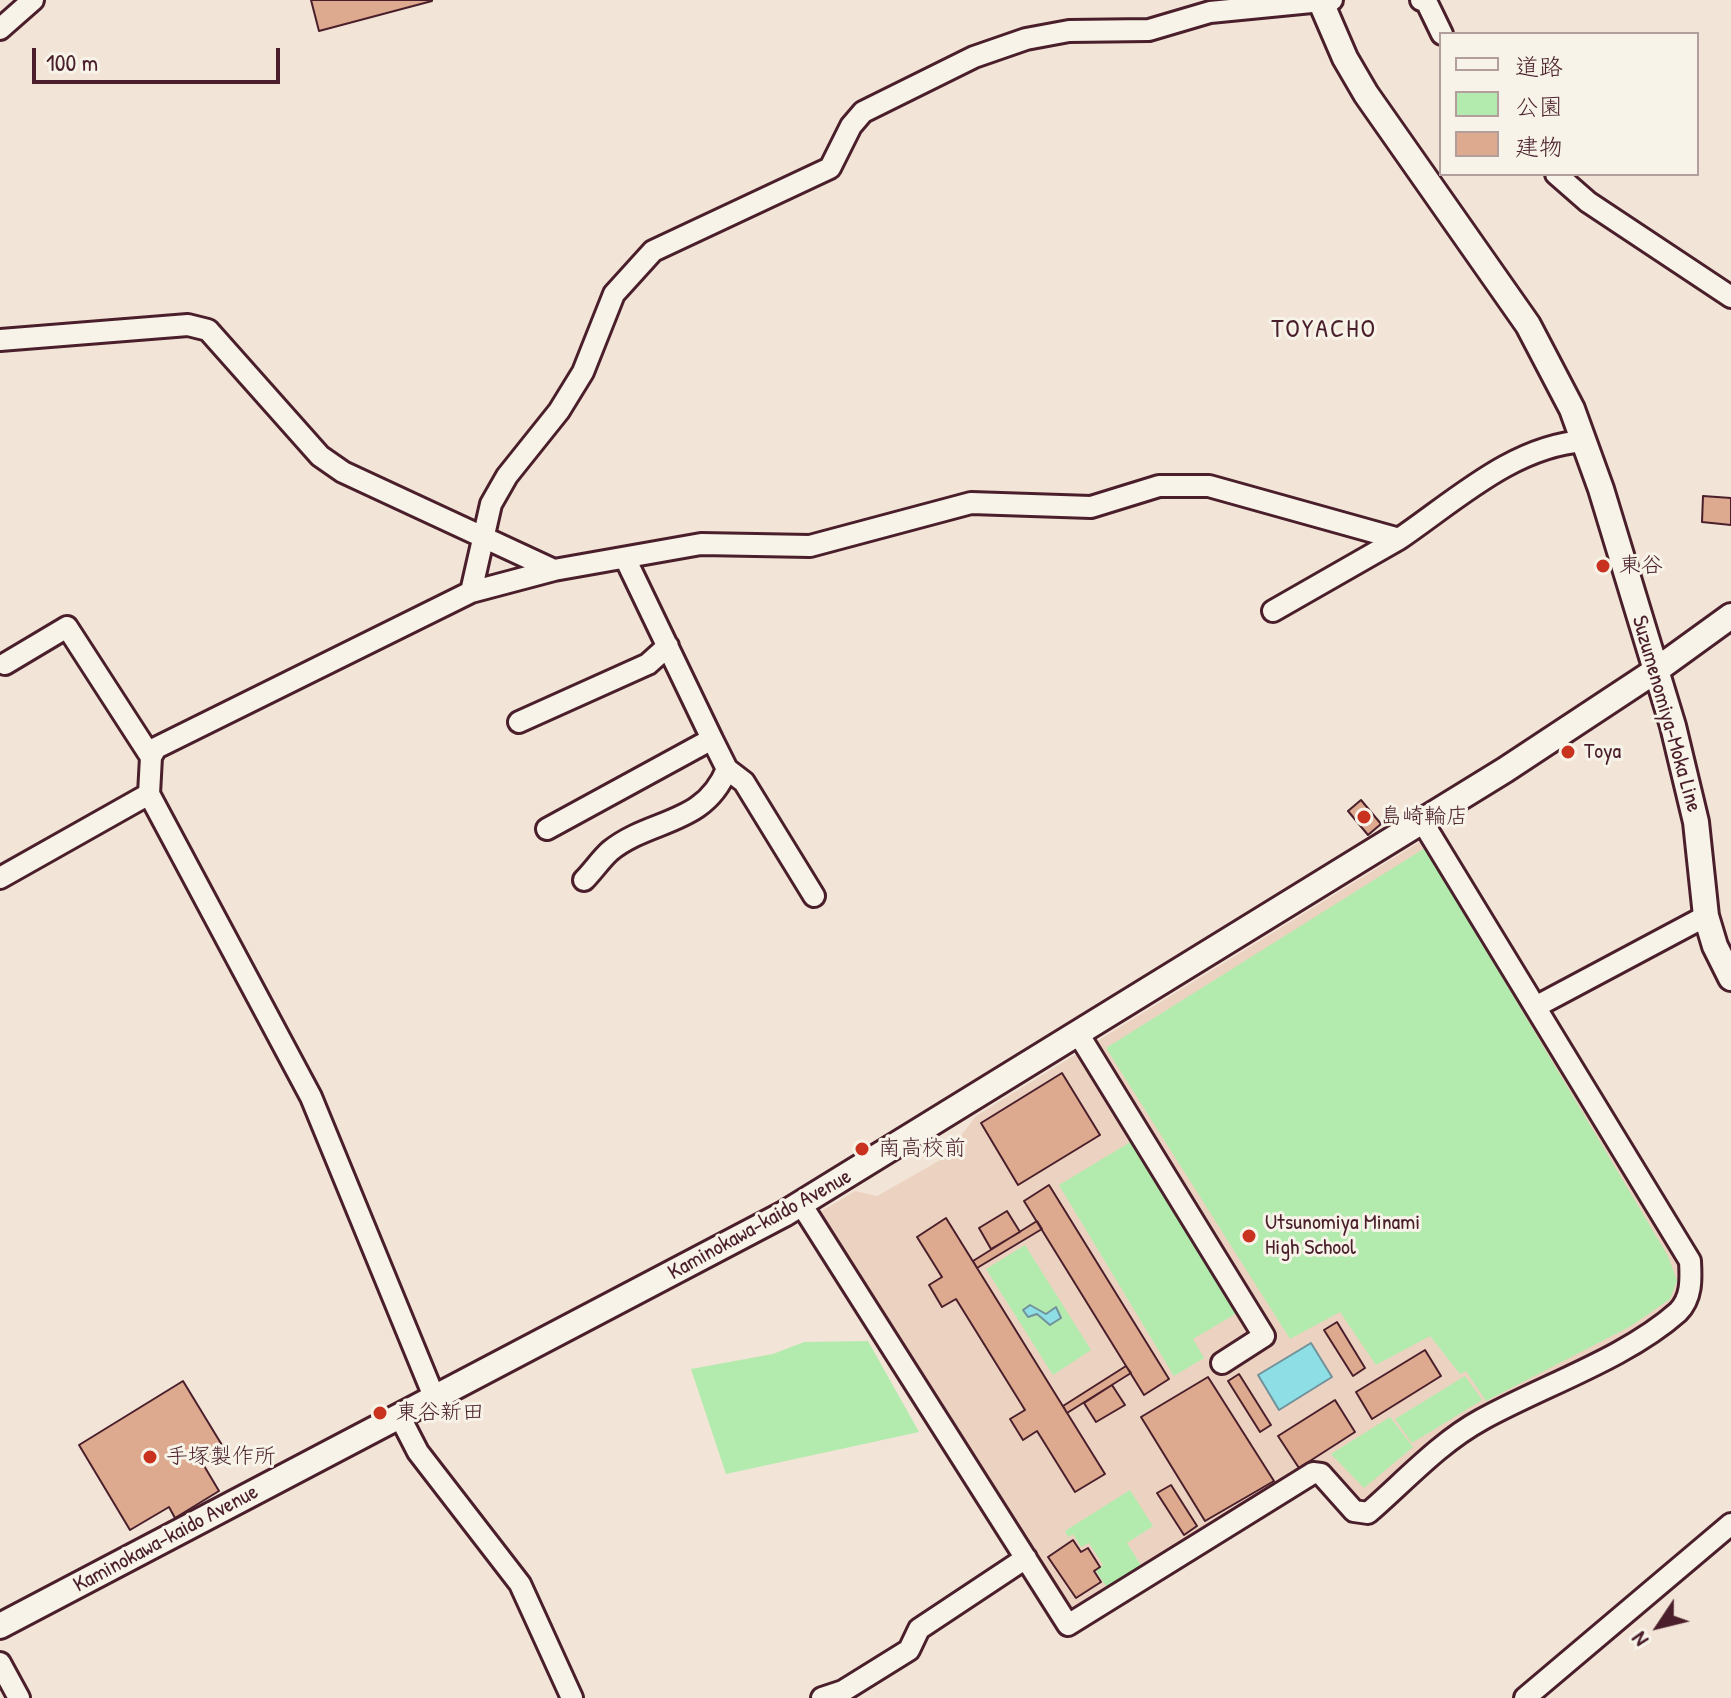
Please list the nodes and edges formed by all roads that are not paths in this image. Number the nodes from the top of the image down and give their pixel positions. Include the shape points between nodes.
1 (33, 0) edge
2 (1324, 0) edge
3 (1421, 0) edge
4 (0, 29) edge
5 (1441, 32) edge
6 (1558, 176) edge
7 (1731, 297) edge
8 (0, 340) edge
9 (1584, 441) junction
10 (481, 536) junction
11 (1399, 539) junction
12 (625, 558) junction
13 (554, 570) junction
14 (471, 592) junction
15 (1273, 611) dead end
16 (1731, 616) edge
17 (668, 646) junction
18 (5, 664) dead end
19 (1655, 671) junction
20 (519, 722) dead end
21 (712, 739) junction
22 (151, 757) junction
23 (727, 769) junction
24 (149, 794) junction
25 (1422, 821) junction
26 (547, 829) dead end
27 (0, 878) edge
28 (584, 880) dead end
29 (814, 896) dead end
30 (1706, 916) junction
31 (1731, 978) edge
32 (1537, 1006) junction
33 (1079, 1035) junction
34 (801, 1204) junction
35 (1222, 1363) dead end
36 (435, 1399) junction
37 (400, 1417) junction
38 (1731, 1524) edge
39 (1026, 1558) junction
40 (0, 1626) edge
41 (0, 1663) edge
42 (846, 1694) edge
43 (1540, 1694) edge
44 (19, 1698) edge
45 (572, 1698) edge
46 (822, 1698) edge

1 - 4 street
2 - 9 main road, Suzumenomiya-Moka Line via 1366,94 1528,325
2 - 10 street via 1210,12 1149,30 1069,31 1026,39 974,57 863,112 830,168 653,251 614,294 583,372 507,476
3 - 5 street
6 - 7 street via 1588,202
8 - 10 street via 188,325 208,330 320,456 343,472
9 - 11 street via 1519,458
9 - 19 main road, Suzumenomiya-Moka Line
10 - 13 street
10 - 14 street
11 - 12 street via 1209,486 1159,486 1091,507 971,503 810,546 701,544
11 - 15 street
12 - 13 street
12 - 17 street
13 - 14 street
14 - 22 street via 197,726 156,748
16 - 19 main road, Kaminokawa-kaido Avenue
17 - 20 street via 648,664
17 - 21 street
18 - 22 street via 67,627
19 - 25 main road, Kaminokawa-kaido Avenue
19 - 30 main road, Suzumenomiya-Moka Line via 1694,810
21 - 23 street
21 - 26 street
22 - 24 street
23 - 28 street via 701,807 611,850
23 - 29 street via 744,782
24 - 27 street
24 - 36 street via 311,1097
25 - 32 street
25 - 33 main road, Kaminokawa-kaido Avenue
30 - 31 main road, Suzumenomiya-Moka Line
30 - 32 street
32 - 39 street via 1690,1261 1691,1289 1680,1310 1631,1343 1477,1422 1368,1513 1354,1511 1321,1474 1313,1473 1068,1625
33 - 34 main road, Kaminokawa-kaido Avenue
33 - 35 street via 1264,1336
34 - 36 main road, Kaminokawa-kaido Avenue
34 - 39 street
36 - 37 main road, Kaminokawa-kaido Avenue
37 - 40 main road, Kaminokawa-kaido Avenue
37 - 45 street via 418,1452 520,1584
38 - 43 street
39 - 42 street via 919,1629 909,1650
41 - 44 street
42 - 46 street

